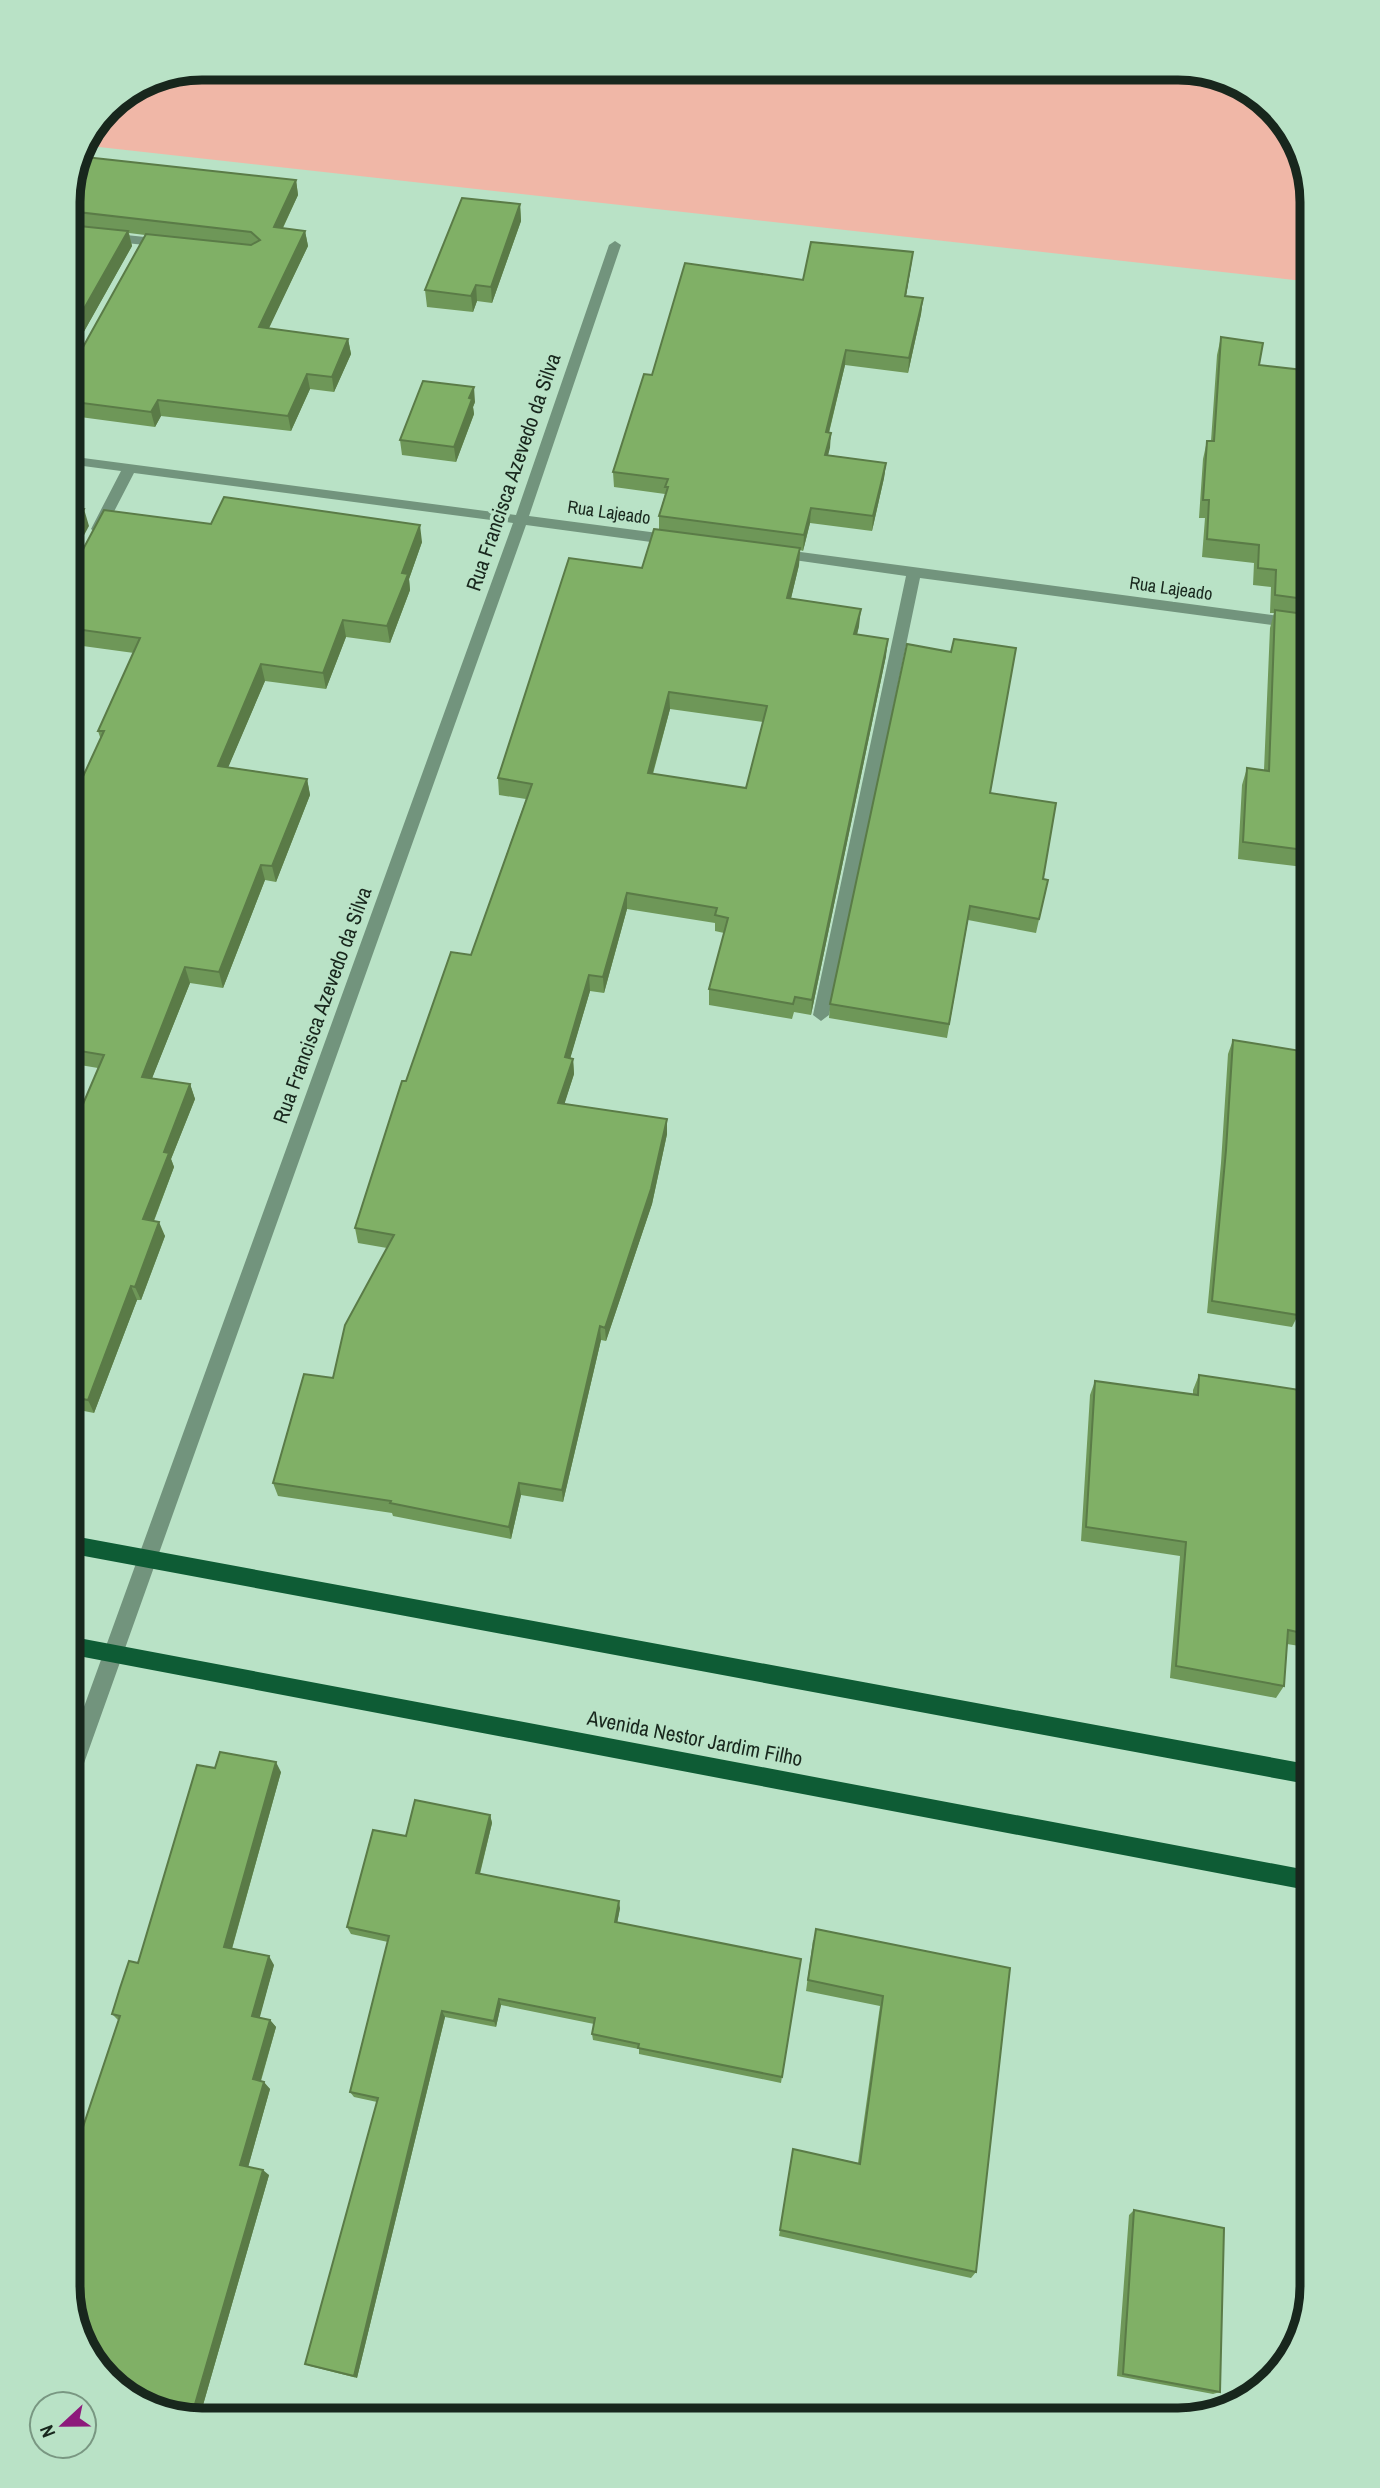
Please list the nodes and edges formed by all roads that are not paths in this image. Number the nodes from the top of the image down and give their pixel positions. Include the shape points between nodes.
1 (81, 235) edge
2 (172, 244) edge
3 (615, 245) dead end
4 (81, 462) edge
5 (130, 468) junction
6 (521, 520) junction
7 (93, 538) edge
8 (690, 542) edge
9 (769, 553) edge
10 (914, 573) junction
11 (1300, 624) edge
12 (821, 1015) dead end
13 (80, 1546) edge
14 (148, 1558) junction
15 (80, 1646) edge
16 (114, 1653) junction
17 (80, 1746) edge
18 (1300, 1772) edge
19 (1300, 1879) edge

1 - 2 street via 141,247
3 - 6 street, Rua Francisca Azevedo da Silva
4 - 5 street, Rua Lajeado
5 - 6 street, Rua Lajeado
5 - 7 street
6 - 8 street, Rua Lajeado
6 - 14 street, Rua Francisca Azevedo da Silva
9 - 10 street, Rua Lajeado
10 - 11 street, Rua Lajeado
10 - 12 street
13 - 14 main road
14 - 16 street, Rua Francisca Azevedo da Silva
14 - 18 main road
15 - 16 main road, Avenida Nestor Jardim Filho
16 - 17 street, Rua Francisca Azevedo da Silva
16 - 19 main road, Avenida Nestor Jardim Filho

